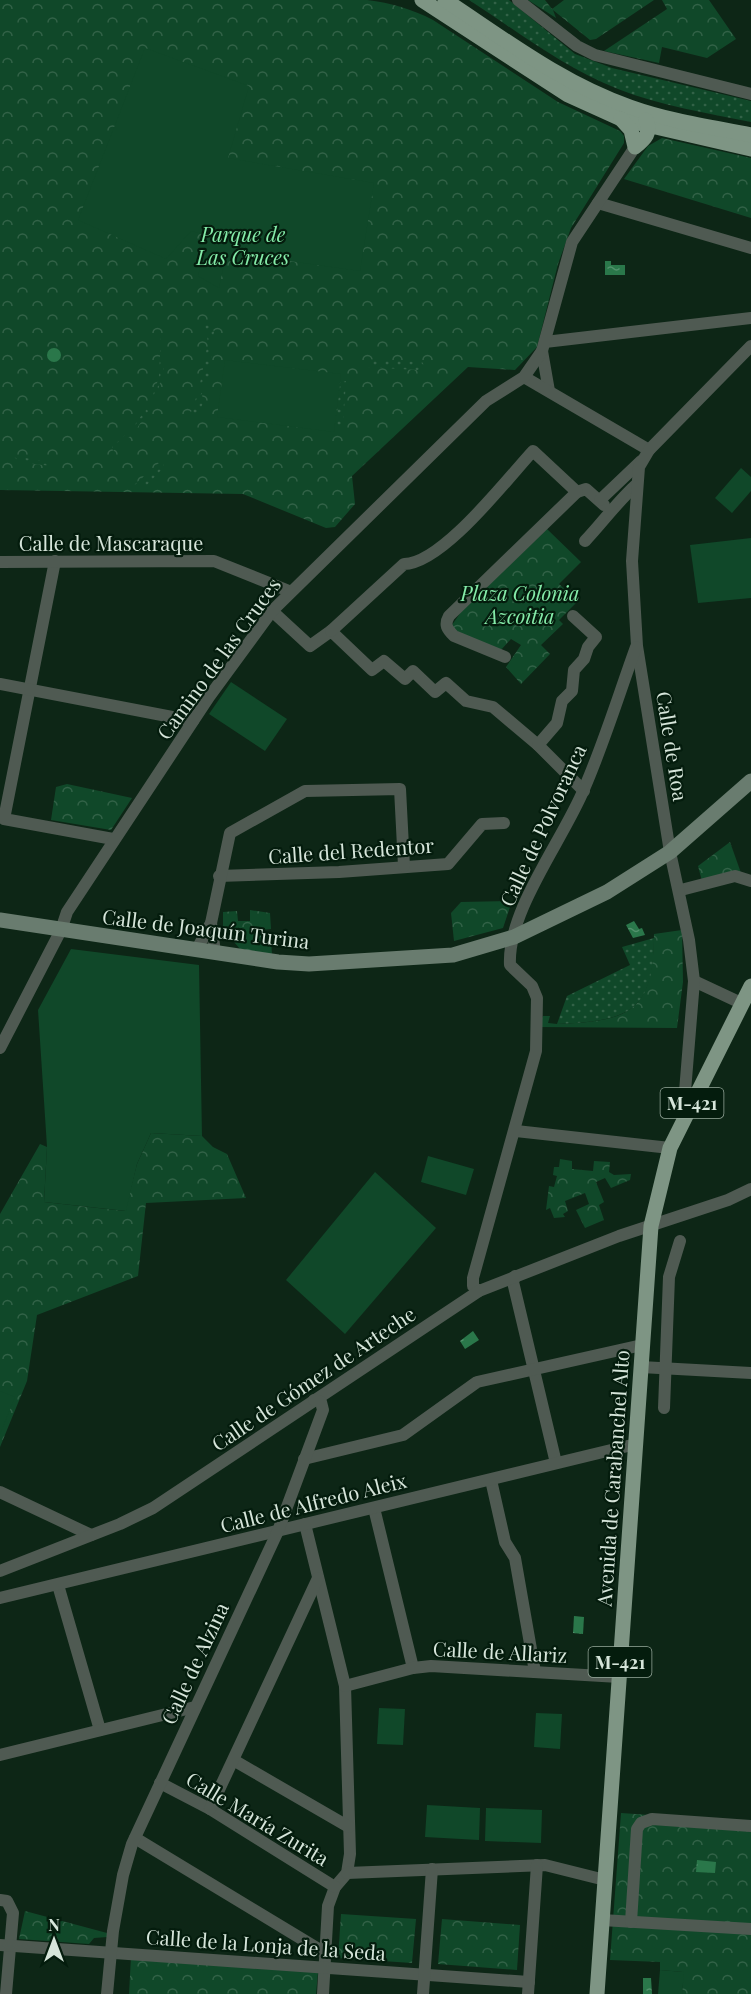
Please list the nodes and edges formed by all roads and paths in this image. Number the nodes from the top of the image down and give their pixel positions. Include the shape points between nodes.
1 (422, 0) edge
2 (444, 0) edge
3 (518, 0) edge
4 (751, 94) edge
5 (626, 113) junction
6 (649, 127) junction
7 (751, 135) edge
8 (635, 147) junction
9 (751, 149) edge
10 (598, 203) junction
11 (751, 248) edge
12 (751, 318) edge
13 (544, 346) junction
14 (751, 346) edge
15 (524, 377) junction
16 (549, 391) junction
17 (649, 450) junction
18 (641, 461) junction
19 (637, 484) junction
20 (577, 492) junction
21 (600, 500) junction
22 (609, 511) junction
23 (585, 541) dead end
24 (55, 561) junction
25 (0, 562) edge
26 (289, 591) junction
27 (272, 610) junction
28 (573, 616) dead end
29 (331, 631) junction
30 (637, 646) junction
31 (506, 657) dead end
32 (0, 684) edge
33 (31, 690) junction
34 (193, 721) junction
35 (538, 745) junction
36 (6, 780) edge
37 (751, 781) edge
38 (584, 791) junction
39 (504, 823) dead end
40 (113, 839) junction
41 (670, 852) junction
42 (404, 866) junction
43 (219, 876) junction
44 (751, 881) edge
45 (681, 890) junction
46 (0, 921) edge
47 (211, 923) junction
48 (61, 930) junction
49 (514, 937) junction
50 (197, 950) junction
51 (215, 952) junction
52 (694, 981) junction
53 (751, 986) edge
54 (741, 1003) junction
55 (0, 1048) edge
56 (682, 1121) junction
57 (516, 1131) junction
58 (670, 1148) junction
59 (751, 1189) edge
60 (651, 1226) junction
61 (680, 1241) dead end
62 (515, 1276) junction
63 (479, 1291) junction
64 (642, 1345) junction
65 (641, 1367) junction
66 (667, 1368) junction
67 (533, 1369) junction
68 (751, 1373) edge
69 (314, 1400) junction
70 (663, 1408) dead end
71 (636, 1444) junction
72 (304, 1459) junction
73 (556, 1463) junction
74 (491, 1480) junction
75 (0, 1492) edge
76 (374, 1508) junction
77 (305, 1524) junction
78 (278, 1531) junction
79 (91, 1535) junction
80 (0, 1571) edge
81 (318, 1578) junction
82 (58, 1585) junction
83 (0, 1599) edge
84 (413, 1668) junction
85 (535, 1672) junction
86 (619, 1677) junction
87 (345, 1686) junction
88 (195, 1707) junction
89 (100, 1730) junction
90 (0, 1755) edge
91 (235, 1761) junction
92 (160, 1783) junction
93 (210, 1809) junction
94 (751, 1826) edge
95 (349, 1827) junction
96 (135, 1838) junction
97 (537, 1865) junction
98 (432, 1869) junction
99 (347, 1873) junction
100 (605, 1880) junction
101 (335, 1887) junction
102 (3, 1900) edge
103 (602, 1920) junction
104 (631, 1922) junction
105 (751, 1929) edge
106 (5, 1945) edge
107 (111, 1953) junction
108 (325, 1953) junction
109 (325, 1967) junction
110 (424, 1975) junction
111 (529, 1988) edge
112 (6, 1994) edge
113 (107, 1994) edge
114 (323, 1994) edge
115 (423, 1994) edge
116 (597, 1994) edge

1 - 5 main road via 568,95
2 - 5 main road
3 - 4 street via 576,46 595,55
5 - 6 main road via 645,118
5 - 7 main road
5 - 8 main road
6 - 8 main road via 644,140
6 - 9 main road
8 - 10 street
10 - 11 street
10 - 13 street via 572,242
12 - 13 street
13 - 15 street, Camino de las Cruces
13 - 16 street
14 - 17 street
15 - 16 street
15 - 26 street, Camino de las Cruces via 486,401
16 - 17 street
17 - 18 street
18 - 19 street, Calle de Roa
18 - 21 street
19 - 22 street
19 - 30 street, Calle de Roa via 632,561
20 - 21 street via 586,489
20 - 29 street via 533,451 454,538 413,564 404,564
20 - 31 street via 448,616 447,630 454,636
21 - 22 street
22 - 23 street
24 - 25 street, Calle de Mascaraque
24 - 26 street, Calle de Mascaraque via 214,561
24 - 33 street
26 - 27 street, Camino de las Cruces
27 - 29 street via 309,646
27 - 34 street, Camino de las Cruces
28 - 35 street via 596,637 573,670 572,691 562,701 557,723
29 - 35 street via 372,670 384,661 405,679 413,671 435,692 446,683 466,701 493,707
30 - 38 street, Calle de Polvoranca
30 - 41 street, Calle de Roa
32 - 33 street
33 - 34 street
33 - 36 street
34 - 40 street, Camino de las Cruces
35 - 38 street
36 - 40 street via 4,819
37 - 41 main road, Calle de Joaquín Turina
38 - 49 street, Calle de Polvoranca via 520,914
39 - 42 street, Calle del Redentor via 482,824 448,864
40 - 48 street, Camino de las Cruces via 67,912
41 - 45 street, Calle de Roa
41 - 49 main road, Calle de Joaquín Turina via 607,892
42 - 43 street, Calle del Redentor
42 - 43 street via 400,789 339,788 305,791 230,833
43 - 47 street
44 - 45 street via 735,876
45 - 52 street, Calle de Roa
46 - 48 main road, Calle de Joaquín Turina
47 - 50 street
47 - 51 street
48 - 50 main road, Calle de Joaquín Turina
48 - 55 street, Camino de las Cruces
49 - 51 main road, Calle de Joaquín Turina via 453,955 309,964
49 - 57 street, Calle de Polvoranca via 510,965 532,986 537,998 536,1051
50 - 51 main road, Calle de Joaquín Turina
52 - 54 street
52 - 56 street, Calle de Roa
53 - 54 main road, Avenida de Carabanchel Alto / M-421
54 - 56 main road, Avenida de Carabanchel Alto / M-421
56 - 58 main road, Avenida de Carabanchel Alto / M-421
57 - 58 street
57 - 63 street, Calle de Polvoranca via 473,1278 473,1286
58 - 60 main road, Avenida de Carabanchel Alto / M-421
59 - 60 street, Calle de Gómez de Arteche
60 - 62 street, Calle de Gómez de Arteche
60 - 64 main road, Avenida de Carabanchel Alto / M-421
61 - 66 street via 669,1277
62 - 63 street, Calle de Gómez de Arteche
62 - 67 street via 513,1282
63 - 69 street, Calle de Gómez de Arteche
64 - 65 main road, Avenida de Carabanchel Alto / M-421
64 - 67 street
65 - 66 street
65 - 71 main road, Avenida de Carabanchel Alto / M-421
66 - 68 street
66 - 70 street
67 - 72 street via 477,1382 403,1435
67 - 73 street
69 - 72 street, Calle de Alzina via 324,1407
69 - 79 street, Calle de Gómez de Arteche via 169,1499
71 - 73 street, Calle de Alfredo Aleix
71 - 86 main road, Avenida de Carabanchel Alto / M-421
72 - 78 street, Calle de Alzina
73 - 74 street, Calle de Alfredo Aleix
74 - 76 street, Calle de Alfredo Aleix
74 - 85 street via 506,1542 515,1558
75 - 79 street
76 - 77 street, Calle de Alfredo Aleix
76 - 84 street
77 - 78 street, Calle de Alfredo Aleix
77 - 81 street
78 - 82 street, Calle de Alfredo Aleix
78 - 88 street, Calle de Alzina
79 - 80 street, Calle de Gómez de Arteche
81 - 87 street
81 - 91 street
82 - 83 street, Calle de Alfredo Aleix
82 - 89 street
84 - 85 street, Calle de Allariz
84 - 87 street, Calle de Allariz
85 - 86 street, Calle de Allariz
86 - 100 main road, Avenida de Carabanchel Alto / M-421
87 - 95 street
88 - 89 street
88 - 92 street, Calle de Alzina
89 - 90 street
91 - 93 street
91 - 95 street
92 - 93 street, Calle María Zurita
92 - 96 street, Calle de Alzina
93 - 101 street, Calle María Zurita
94 - 104 street via 652,1819 641,1823 637,1829
95 - 99 street
96 - 107 street, Calle de Alzina via 123,1875
96 - 108 street
97 - 98 street
97 - 100 street
97 - 111 street
98 - 99 street
98 - 110 street
99 - 101 street
100 - 103 main road, Avenida de Carabanchel Alto / M-421
101 - 108 street via 328,1906
102 - 106 street via 13,1913
103 - 104 street
103 - 116 main road, Avenida de Carabanchel Alto / M-421
104 - 105 street
106 - 107 street, Calle de la Lonja de la Seda
106 - 112 street
107 - 109 street, Calle de la Lonja de la Seda
107 - 113 street, Calle de Alzina
108 - 109 street
109 - 110 street, Calle de la Lonja de la Seda
109 - 114 street
110 - 111 street, Calle de la Lonja de la Seda
110 - 115 street

